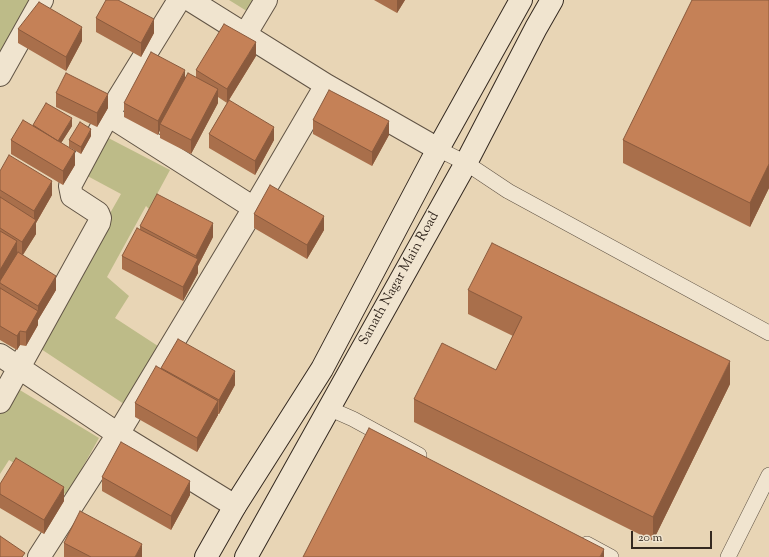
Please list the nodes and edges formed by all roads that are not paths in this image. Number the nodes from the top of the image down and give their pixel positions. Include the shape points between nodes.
1 (42, 0) edge
2 (179, 0) edge
3 (190, 0) edge
4 (266, 0) edge
5 (521, 0) edge
6 (552, 0) edge
7 (245, 35) junction
8 (0, 75) edge
9 (326, 85) junction
10 (108, 115) junction
11 (438, 149) junction
12 (466, 163) junction
13 (254, 208) junction
14 (769, 333) edge
15 (0, 354) edge
16 (19, 367) junction
17 (0, 402) edge
18 (328, 408) junction
19 (118, 434) junction
20 (430, 460) edge
21 (769, 475) edge
22 (235, 506) junction
23 (576, 538) edge
24 (39, 557) edge
25 (206, 557) edge
26 (246, 557) edge
27 (611, 557) edge
28 (728, 557) edge

1 - 8 street
2 - 10 street
3 - 7 street
4 - 7 street
5 - 11 street
6 - 12 street, Sanath Nagar Main Road
7 - 9 street
9 - 11 street
9 - 13 street
10 - 13 street
10 - 16 street via 70,186 72,196 98,213 99,223
11 - 12 lane
11 - 22 street via 322,369
12 - 14 lane via 508,191
12 - 18 street, Sanath Nagar Main Road
13 - 19 street
15 - 16 street
16 - 17 street
16 - 19 street
18 - 20 lane
18 - 26 street, Sanath Nagar Main Road
19 - 22 street
19 - 24 street
21 - 28 lane
22 - 25 street
23 - 27 lane

